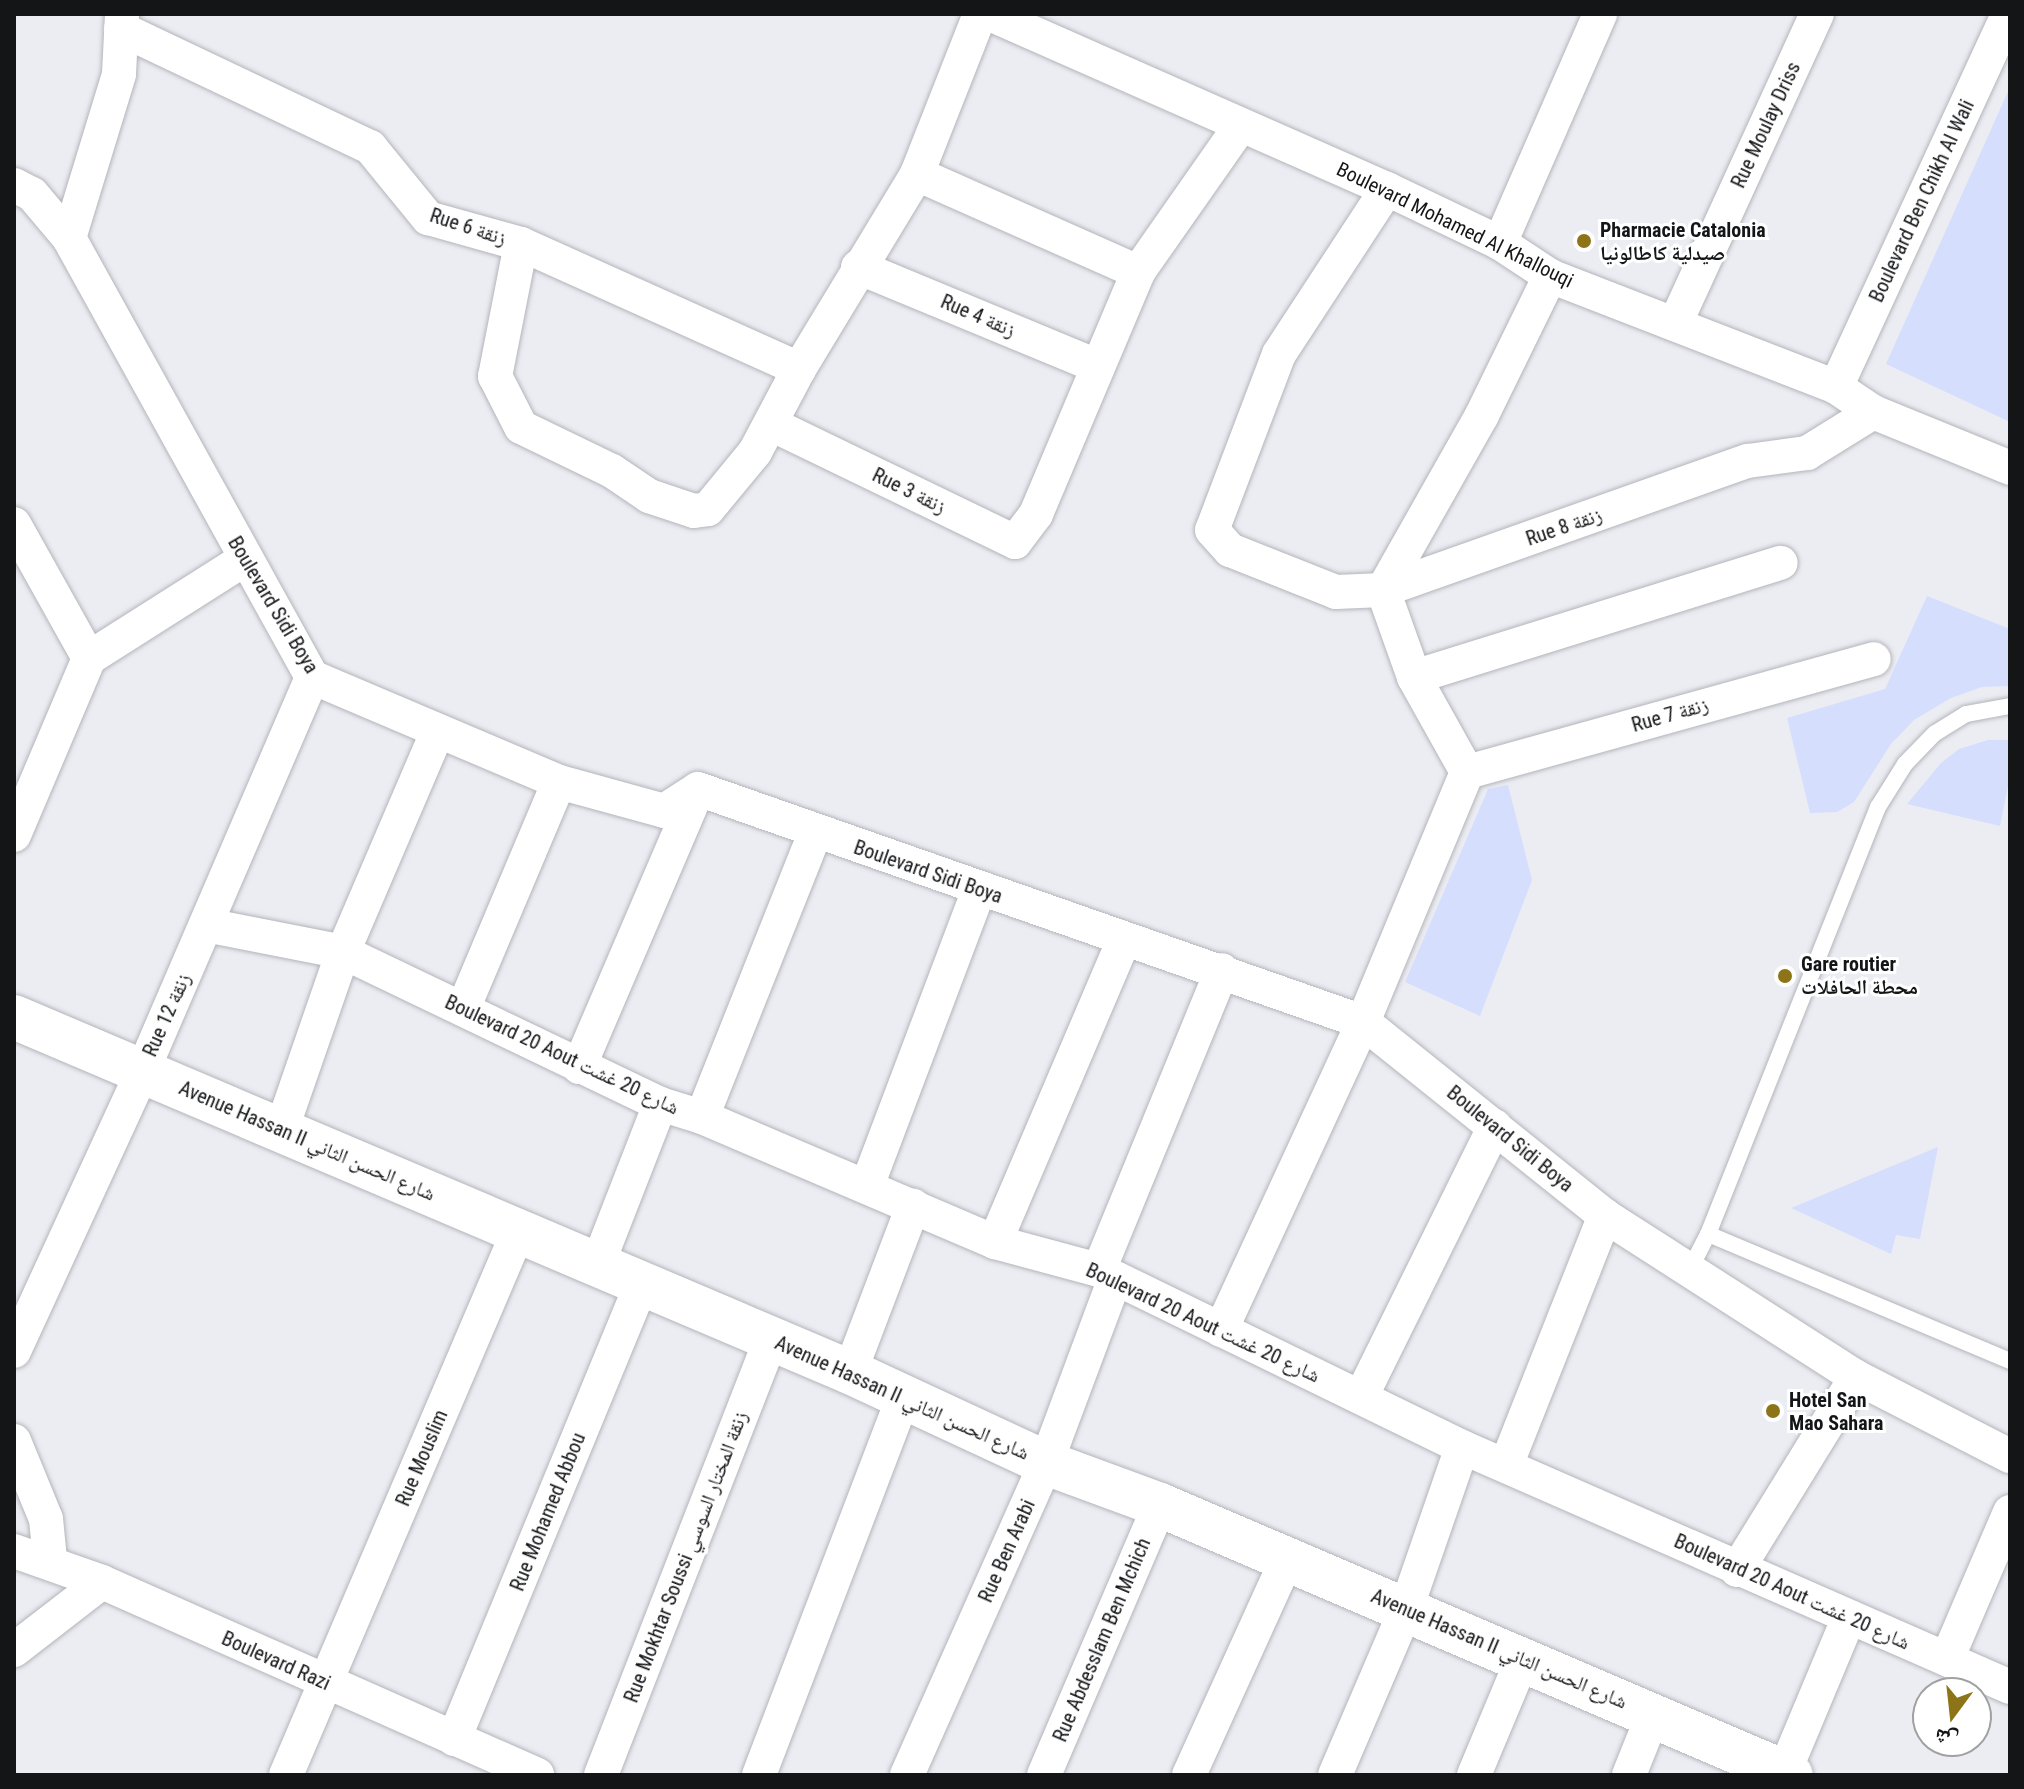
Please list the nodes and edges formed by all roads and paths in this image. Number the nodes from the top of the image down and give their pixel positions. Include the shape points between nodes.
1 (980, 14) edge
2 (990, 14) edge
3 (1600, 14) edge
4 (1817, 14) edge
5 (2008, 14) edge
6 (122, 22) edge
7 (1241, 125) junction
8 (917, 174) junction
9 (14, 185) edge
10 (1387, 189) junction
11 (69, 238) junction
12 (1500, 243) junction
13 (521, 244) junction
14 (858, 267) junction
15 (1138, 272) junction
16 (1550, 276) junction
17 (1675, 324) junction
18 (1097, 366) junction
19 (799, 369) junction
20 (1836, 387) junction
21 (1873, 412) junction
22 (771, 424) junction
23 (2010, 468) edge
24 (14, 524) edge
25 (245, 559) junction
26 (1781, 563) dead end
27 (1383, 590) junction
28 (89, 658) junction
29 (1874, 659) dead end
30 (312, 677) junction
31 (1414, 677) junction
32 (2010, 706) edge
33 (437, 733) junction
34 (1467, 772) junction
35 (559, 782) junction
36 (698, 789) junction
37 (16, 833) edge
38 (815, 833) junction
39 (979, 890) junction
40 (206, 925) junction
41 (1124, 939) junction
42 (343, 952) junction
43 (1222, 970) junction
44 (463, 1009) junction
45 (1363, 1022) junction
46 (18, 1028) edge
47 (579, 1067) junction
48 (143, 1070) junction
49 (660, 1104) junction
50 (702, 1117) junction
51 (1495, 1126) junction
52 (281, 1131) junction
53 (867, 1186) junction
54 (913, 1206) junction
55 (1605, 1216) junction
56 (518, 1232) junction
57 (1708, 1234) junction
58 (995, 1242) junction
59 (597, 1266) junction
60 (1689, 1271) junction
61 (1107, 1274) junction
62 (641, 1285) junction
63 (1221, 1330) junction
64 (771, 1338) junction
65 (14, 1351) edge
66 (2010, 1361) edge
67 (850, 1372) junction
68 (1856, 1377) junction
69 (904, 1396) junction
70 (1361, 1397) junction
71 (14, 1441) edge
72 (1462, 1447) junction
73 (2010, 1456) edge
74 (1046, 1463) junction
75 (1507, 1463) junction
76 (1160, 1505) junction
77 (2010, 1512) edge
78 (14, 1551) edge
79 (1287, 1559) junction
80 (50, 1560) junction
81 (1737, 1570) junction
82 (102, 1582) junction
83 (1406, 1609) junction
84 (1849, 1617) junction
85 (14, 1650) edge
86 (1523, 1658) junction
87 (1947, 1659) junction
88 (325, 1683) junction
89 (2010, 1687) edge
90 (1653, 1715) junction
91 (454, 1739) junction
92 (1786, 1774) edge
93 (286, 1775) edge
94 (537, 1775) edge
95 (601, 1775) edge
96 (759, 1775) edge
97 (907, 1775) edge
98 (1044, 1775) edge
99 (1189, 1775) edge
100 (1335, 1775) edge
101 (1474, 1775) edge
102 (1629, 1775) edge

1 - 8 street
2 - 7 street, Boulevard Mohamed Al Khallouqi
3 - 12 street
4 - 17 street, Rue Moulay Driss
5 - 20 street, Boulevard Ben Chikh Al Wali
6 - 11 street via 110,113
6 - 13 street, Rue 6 زنقة via 370,147 428,218
7 - 10 street, Boulevard Mohamed Al Khallouqi
7 - 15 street
8 - 14 street
8 - 15 street
9 - 11 street, Boulevard Sidi Boya via 32,194
10 - 12 street, Boulevard Mohamed Al Khallouqi
10 - 27 street, Rue 8 زنقة via 1279,354 1212,530 1230,550 1336,592
11 - 25 street, Boulevard Sidi Boya
12 - 16 street, Boulevard Mohamed Al Khallouqi
13 - 19 street, Rue 6 زنقة
13 - 22 street via 495,376 521,427 612,471 649,496 694,511 708,509
14 - 18 street, Rue 4 زنقة
14 - 19 street
15 - 18 street
16 - 17 street, Boulevard Mohamed Al Khallouqi
16 - 27 street via 1482,415
17 - 20 street, Boulevard Mohamed Al Khallouqi
18 - 22 street, Rue 3 زنقة via 1036,514 1015,542
19 - 22 street
20 - 21 street, Boulevard Mohamed Al Khallouqi
21 - 23 street, Boulevard Mohamed Al Khallouqi
21 - 27 street, Rue 8 زنقة via 1807,453 1748,461
24 - 28 street
25 - 28 street
25 - 30 street, Boulevard Sidi Boya
26 - 31 street
27 - 31 street
28 - 37 street
29 - 34 street, Rue 7 زنقة
30 - 33 street, Boulevard Sidi Boya
30 - 40 street, Rue 12 زنقة
31 - 34 street
32 - 57 lane via 1966,714 1935,733 1905,764 1878,807
33 - 35 street, Boulevard Sidi Boya
33 - 42 street
34 - 45 street
35 - 36 street, Boulevard Sidi Boya via 664,811
35 - 44 street
36 - 38 street, Boulevard Sidi Boya
36 - 47 street
38 - 39 street, Boulevard Sidi Boya
38 - 50 street
39 - 41 street, Boulevard Sidi Boya
39 - 53 street
40 - 42 street, Boulevard 20 Aout شارع 20 غشت
40 - 48 street, Rue 12 زنقة
41 - 43 street, Boulevard Sidi Boya
41 - 58 street
42 - 44 street, Boulevard 20 Aout شارع 20 غشت
42 - 52 street
43 - 45 street, Boulevard Sidi Boya
43 - 61 street, Rue Ben Arabi
44 - 47 street, Boulevard 20 Aout شارع 20 غشت
45 - 51 street, Boulevard Sidi Boya
45 - 63 street
46 - 48 street, Avenue Hassan II شارع الحسن الثاني
47 - 49 street, Boulevard 20 Aout شارع 20 غشت
48 - 52 street, Avenue Hassan II شارع الحسن الثاني
48 - 65 street, Rue 12 زنقة
49 - 50 street, Boulevard 20 Aout شارع 20 غشت
49 - 59 street
50 - 53 street, Boulevard 20 Aout شارع 20 غشت
51 - 55 street, Boulevard Sidi Boya
51 - 70 street
52 - 56 street, Avenue Hassan II شارع الحسن الثاني
53 - 54 street, Boulevard 20 Aout شارع 20 غشت
54 - 58 street, Boulevard 20 Aout شارع 20 غشت
54 - 67 street
55 - 60 street, Boulevard Sidi Boya
55 - 75 street
56 - 59 street, Avenue Hassan II شارع الحسن الثاني
56 - 88 street, Rue Mouslim
57 - 60 lane
57 - 66 lane
58 - 61 street, Boulevard 20 Aout شارع 20 غشت
59 - 62 street, Avenue Hassan II شارع الحسن الثاني
60 - 68 street, Boulevard Sidi Boya
61 - 63 street, Boulevard 20 Aout شارع 20 غشت
61 - 74 street, Rue Ben Arabi
62 - 64 street, Avenue Hassan II شارع الحسن الثاني
62 - 91 street, Rue Mohamed Abbou
63 - 70 street, Boulevard 20 Aout شارع 20 غشت
64 - 67 street, Avenue Hassan II شارع الحسن الثاني
64 - 95 street, Rue Mokhtar Soussi زنقة المختار السوسي
67 - 69 street, Avenue Hassan II شارع الحسن الثاني
68 - 73 street, Boulevard Sidi Boya
68 - 81 street
69 - 74 street, Avenue Hassan II شارع الحسن الثاني
69 - 96 street
70 - 72 street, Boulevard 20 Aout شارع 20 غشت
71 - 80 street via 46,1519
72 - 75 street, Boulevard 20 Aout شارع 20 غشت
72 - 83 street
74 - 76 street, Avenue Hassan II شارع الحسن الثاني
74 - 97 street, Rue Ben Arabi
75 - 81 street, Boulevard 20 Aout شارع 20 غشت
76 - 79 street, Avenue Hassan II شارع الحسن الثاني
76 - 98 street, Rue Abdesslam Ben Mchich
77 - 87 street
78 - 80 street, Boulevard Razi
79 - 83 street, Avenue Hassan II شارع الحسن الثاني
79 - 99 street
80 - 82 street, Boulevard Razi
81 - 84 street, Boulevard 20 Aout شارع 20 غشت
82 - 85 street
82 - 88 street, Boulevard Razi
83 - 86 street, Avenue Hassan II شارع الحسن الثاني
83 - 100 street
84 - 87 street, Boulevard 20 Aout شارع 20 غشت
84 - 92 street
86 - 90 street, Avenue Hassan II شارع الحسن الثاني
86 - 101 street
87 - 89 street, Boulevard 20 Aout شارع 20 غشت
88 - 91 street, Boulevard Razi
88 - 93 street, Rue Mouslim
90 - 92 street, Avenue Hassan II شارع الحسن الثاني
90 - 102 street
91 - 94 street, Boulevard Razi

